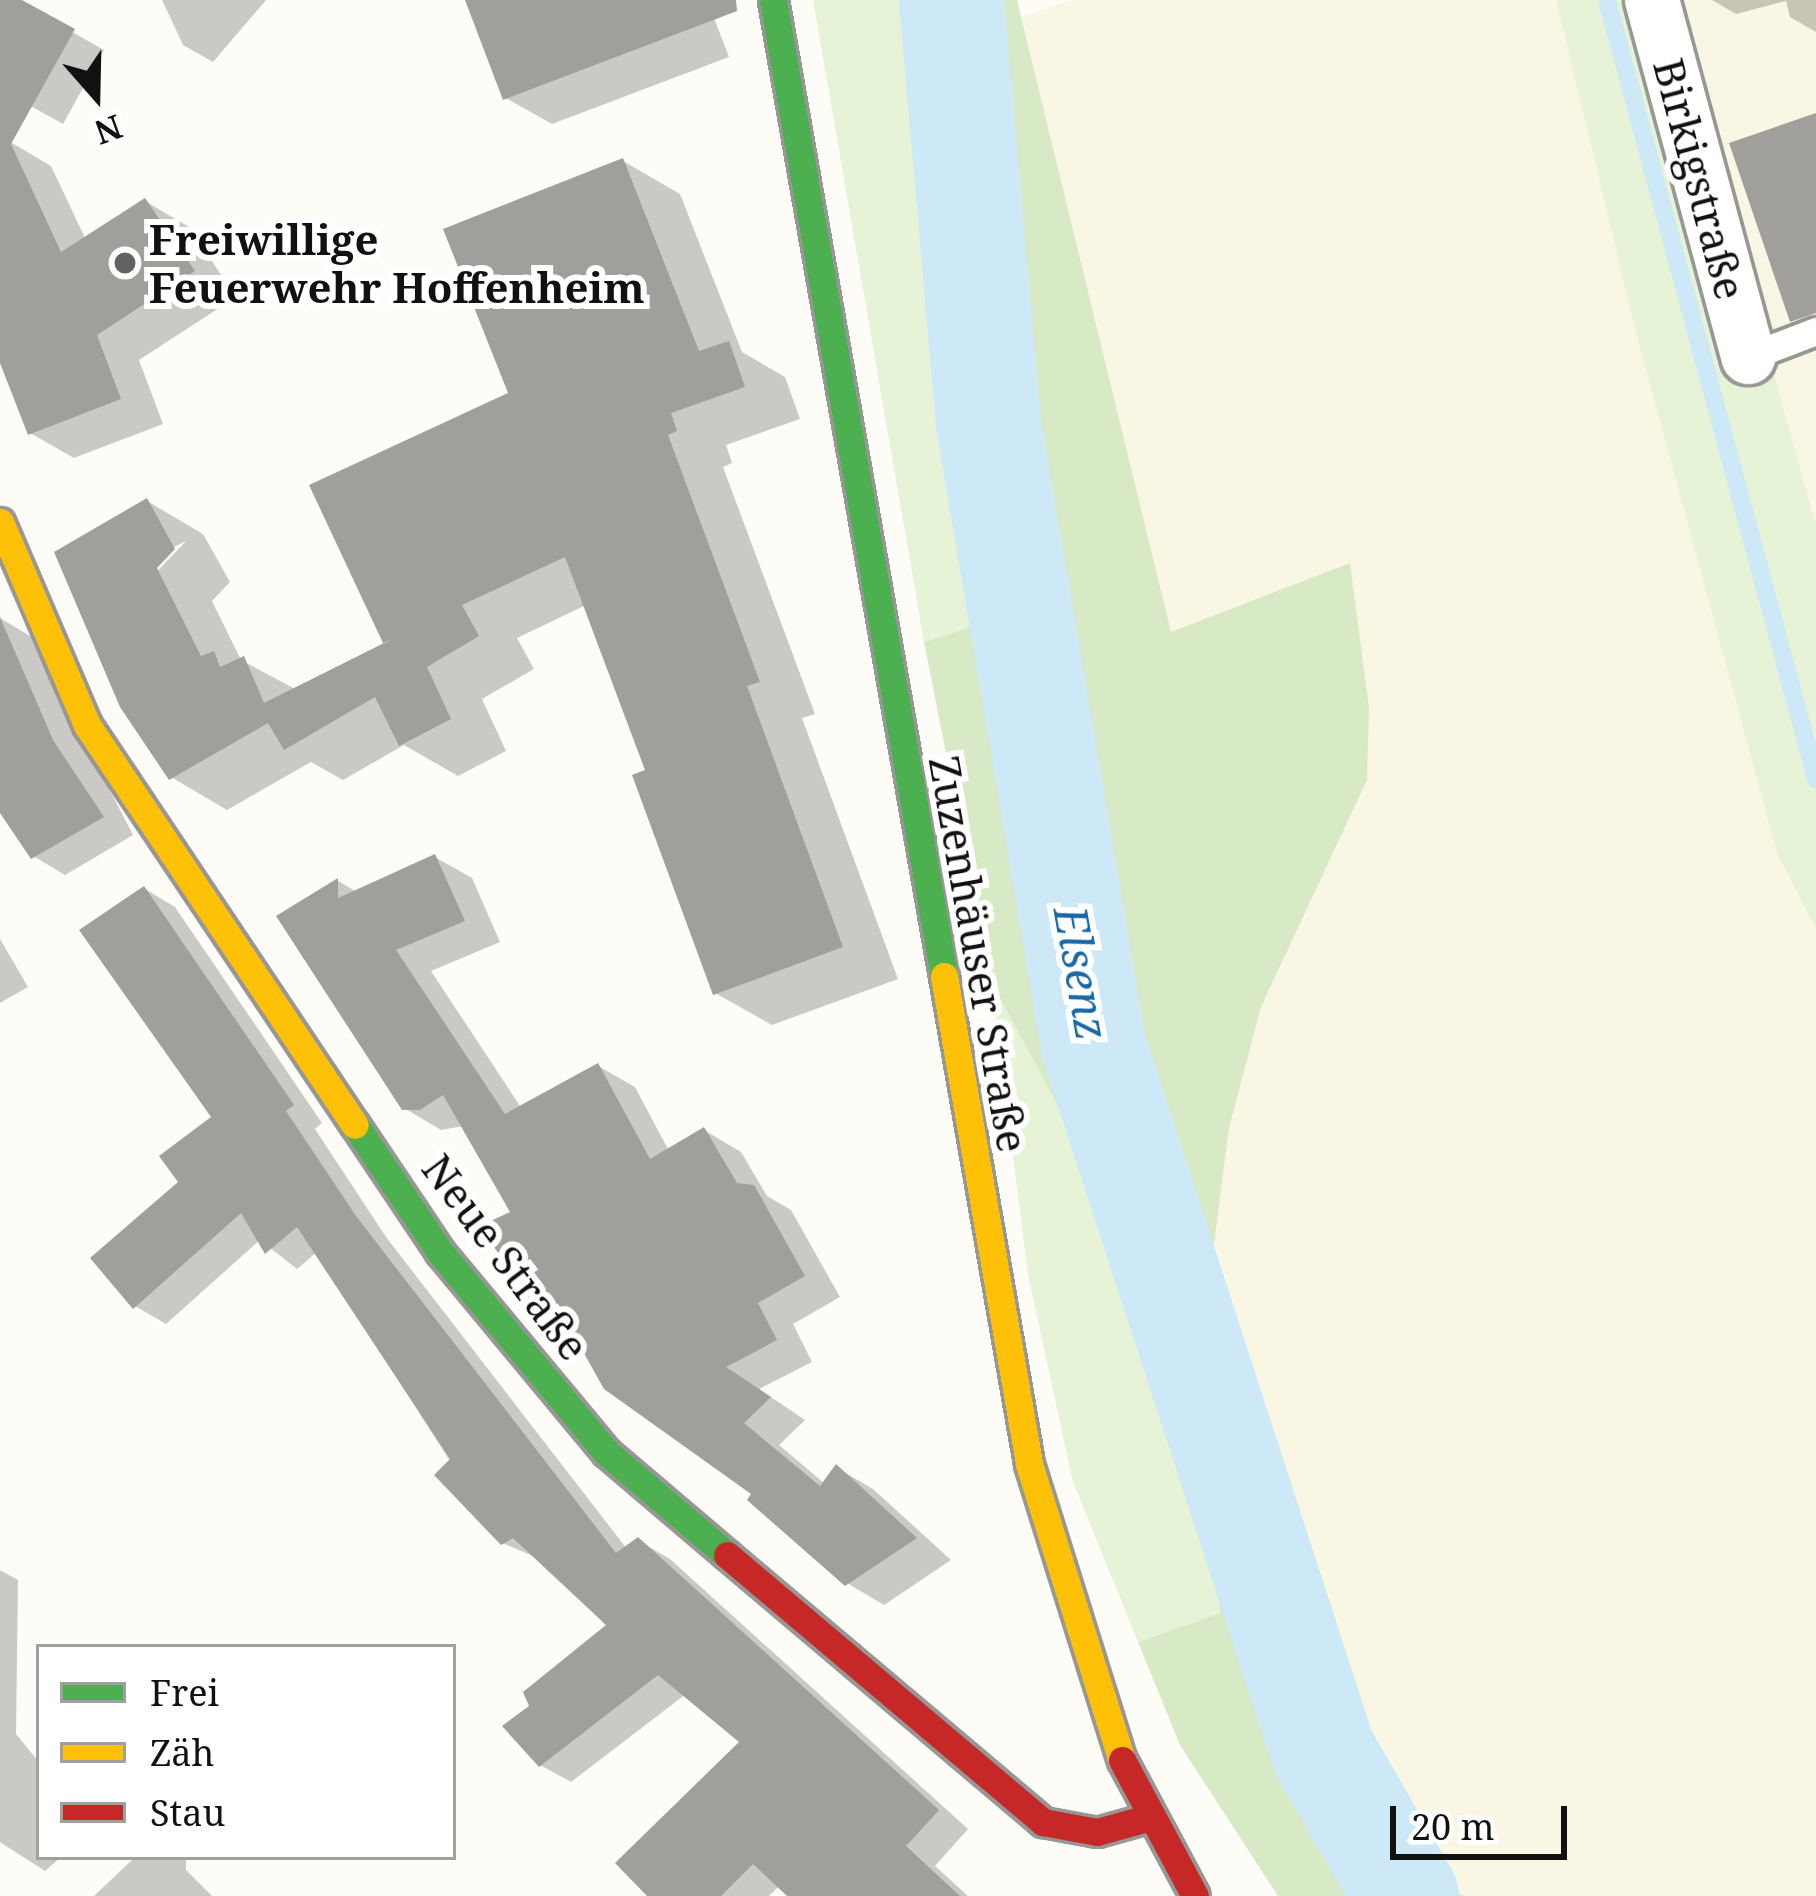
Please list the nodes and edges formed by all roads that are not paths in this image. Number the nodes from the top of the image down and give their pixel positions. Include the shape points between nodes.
1 (773, 0) edge
2 (1652, 0) edge
3 (1816, 331) edge
4 (1748, 358) joint
5 (0, 522) edge
6 (1151, 1817) junction
7 (1195, 1896) edge

1 - 6 main road, Zuzenhäuser Straße via 1029,1464 1084,1659
2 - 4 street, Birkigstraße
3 - 4 lane
5 - 6 main road, Neue Straße via 87,725 440,1252 606,1452 1043,1822 1097,1832
6 - 7 main road, Zuzenhäuser Straße

